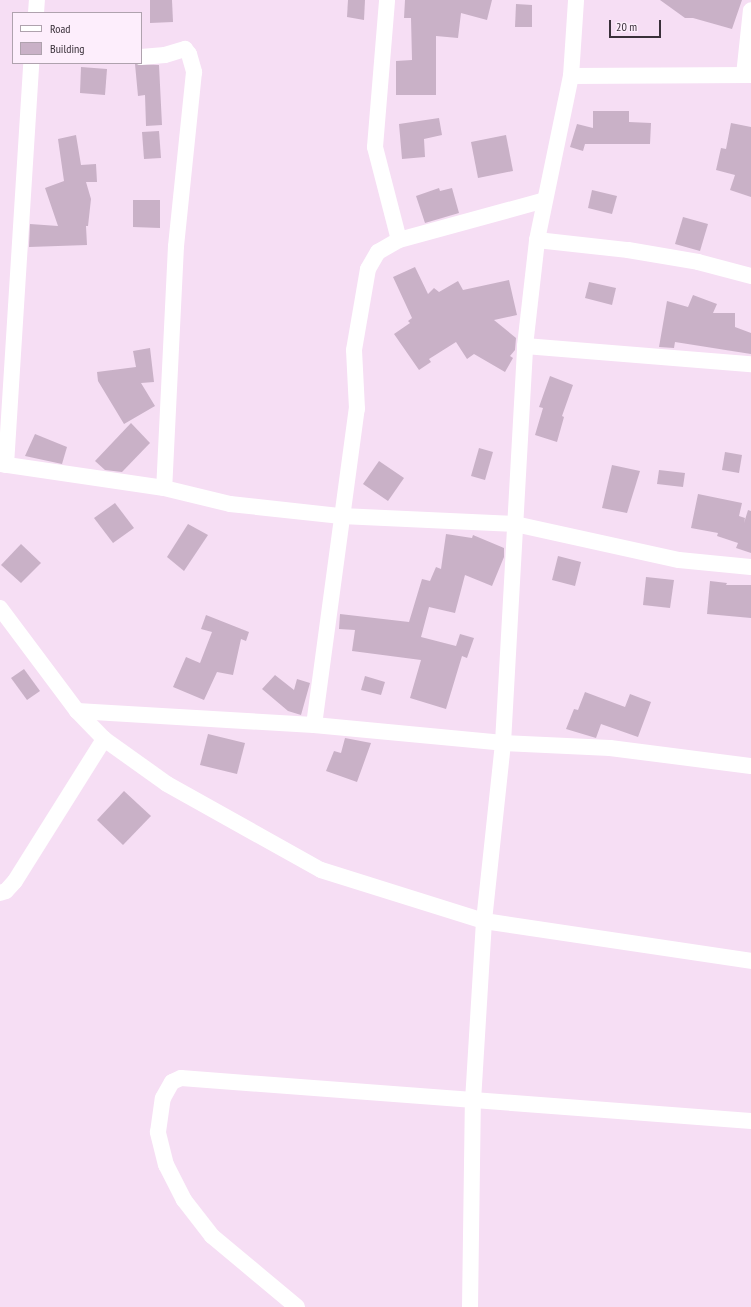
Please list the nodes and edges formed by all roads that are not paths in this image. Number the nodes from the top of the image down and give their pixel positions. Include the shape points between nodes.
1 (37, 0) edge
2 (387, 0) edge
3 (576, 0) edge
4 (751, 10) edge
5 (36, 12) edge
6 (142, 57) edge
7 (31, 64) edge
8 (748, 75) edge
9 (571, 76) junction
10 (545, 200) junction
11 (399, 240) junction
12 (537, 240) junction
13 (751, 276) edge
14 (526, 346) junction
15 (751, 364) edge
16 (3, 464) edge
17 (164, 488) junction
18 (341, 516) junction
19 (516, 524) junction
20 (751, 567) edge
21 (0, 608) edge
22 (77, 711) junction
23 (314, 724) junction
24 (104, 739) junction
25 (503, 743) junction
26 (751, 766) edge
27 (0, 893) edge
28 (484, 921) junction
29 (751, 961) edge
30 (473, 1101) junction
31 (751, 1121) edge
32 (297, 1307) edge
33 (470, 1307) edge

1 - 5 street
2 - 11 street via 375,147
3 - 9 street
4 - 8 street
6 - 17 street via 165,55 185,49 194,72 176,246
7 - 16 street
8 - 9 street
9 - 10 street
10 - 11 street
10 - 12 street
11 - 18 street via 378,252 368,269 354,350 357,409
12 - 13 street via 628,250 698,262
12 - 14 street
14 - 15 street
14 - 19 street
16 - 17 street
17 - 18 street via 230,504
18 - 19 street
18 - 23 street
19 - 20 street via 680,560
19 - 25 street
21 - 22 street
22 - 23 street
22 - 24 street
23 - 25 street
24 - 27 street via 15,881 6,891
24 - 28 street via 167,784 321,870
25 - 26 street via 610,748
25 - 28 street
28 - 29 street
28 - 30 street
30 - 31 street
30 - 32 street via 181,1078 172,1082 163,1098 158,1132 166,1165 184,1200 212,1236
30 - 33 street

